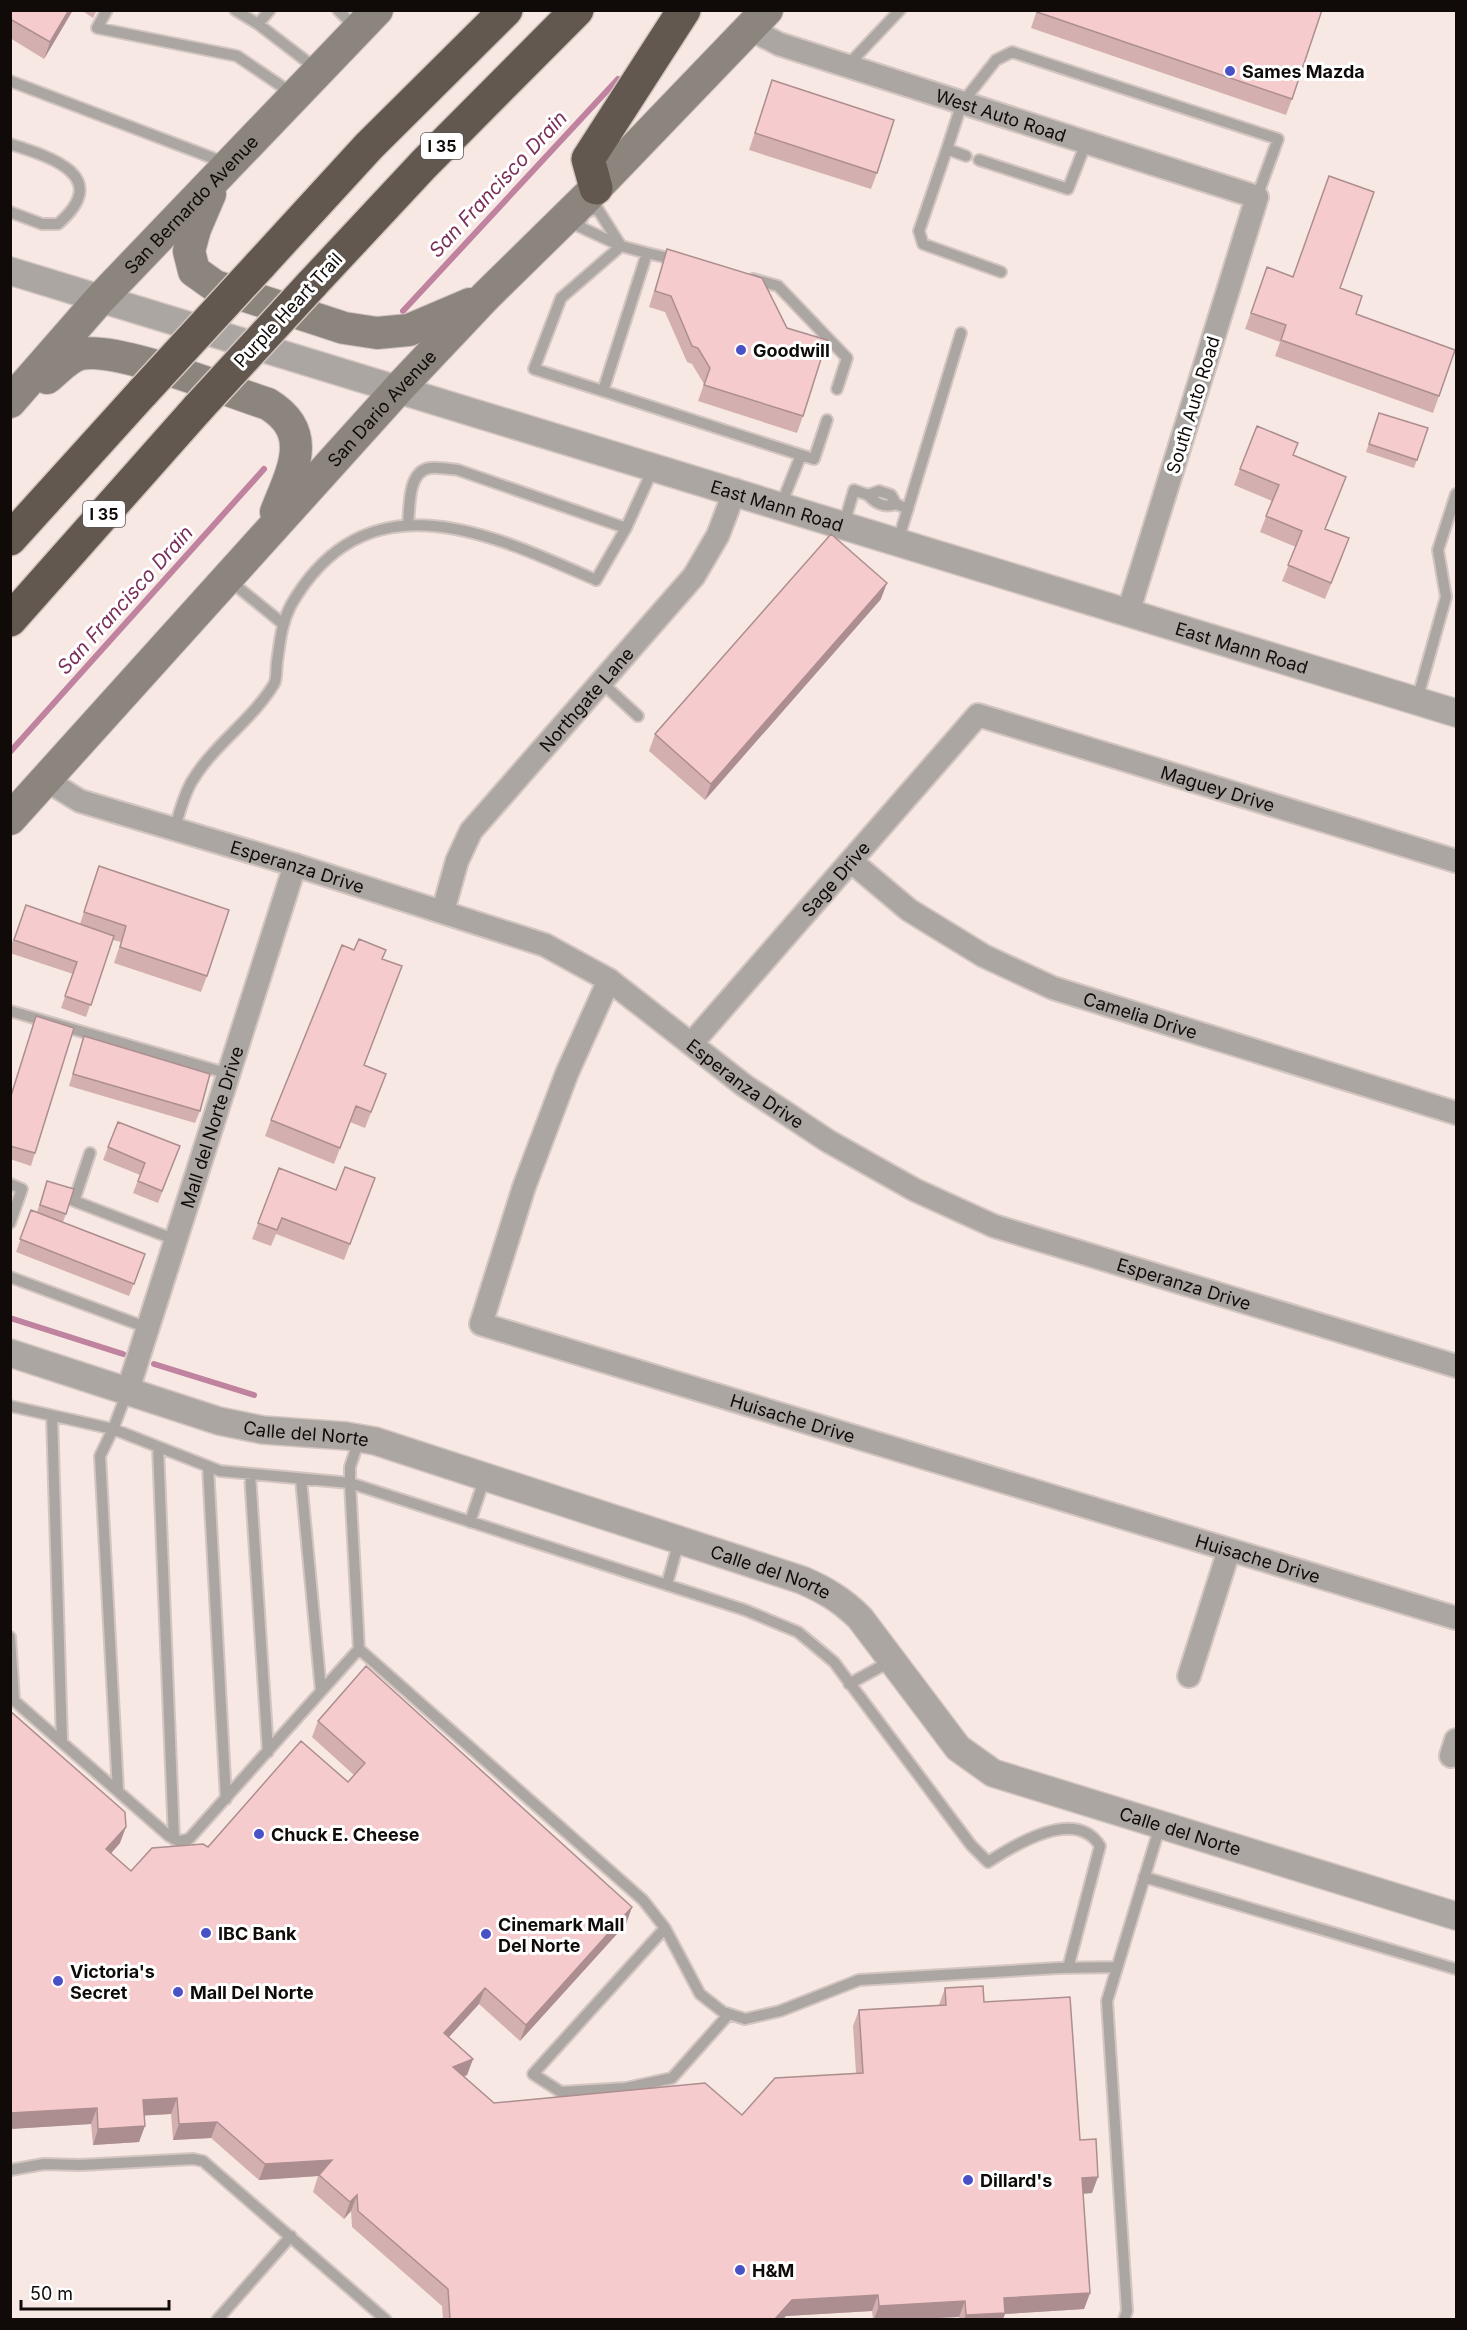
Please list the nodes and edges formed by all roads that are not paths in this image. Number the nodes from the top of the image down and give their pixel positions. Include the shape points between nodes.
1 (107, 10) edge
2 (235, 10) edge
3 (270, 10) edge
4 (506, 10) edge
5 (577, 10) edge
6 (684, 10) edge
7 (900, 10) edge
8 (358, 17) edge
9 (757, 20) edge
10 (258, 24) junction
11 (847, 66) junction
12 (319, 71) junction
13 (10, 81) edge
14 (296, 95) junction
15 (962, 103) junction
16 (1086, 142) junction
17 (10, 144) edge
18 (947, 149) junction
19 (966, 156) dead end
20 (979, 160) dead end
21 (224, 171) junction
22 (1257, 197) junction
23 (586, 202) junction
24 (10, 212) edge
25 (621, 246) junction
26 (647, 253) junction
27 (691, 264) edge
28 (10, 271) edge
29 (1001, 272) dead end
30 (745, 277) edge
31 (485, 297) junction
32 (99, 300) junction
33 (961, 333) dead end
34 (399, 388) junction
35 (837, 389) dead end
36 (603, 391) junction
37 (10, 402) edge
38 (10, 409) edge
39 (826, 420) dead end
40 (801, 455) junction
41 (654, 466) junction
42 (735, 490) junction
43 (1456, 494) edge
44 (781, 505) junction
45 (908, 509) junction
46 (844, 524) junction
47 (408, 525) junction
48 (626, 528) junction
49 (269, 530) junction
50 (10, 538) edge
51 (898, 541) junction
52 (226, 578) junction
53 (1451, 599) edge
54 (1128, 613) junction
55 (10, 620) edge
56 (282, 622) junction
57 (601, 682) junction
58 (1416, 700) junction
59 (1456, 713) edge
60 (638, 716) dead end
61 (978, 716) joint
62 (46, 780) junction
63 (10, 819) edge
64 (174, 829) junction
65 (1456, 861) edge
66 (852, 862) junction
67 (295, 865) junction
68 (443, 911) junction
69 (609, 980) junction
70 (12, 1011) edge
71 (10, 1024) edge
72 (692, 1043) junction
73 (229, 1074) junction
74 (1456, 1113) edge
75 (90, 1153) dead end
76 (10, 1184) edge
77 (10, 1223) edge
78 (176, 1239) junction
79 (10, 1277) edge
80 (148, 1328) junction
81 (10, 1353) edge
82 (1456, 1366) edge
83 (128, 1390) junction
84 (10, 1406) edge
85 (52, 1416) junction
86 (113, 1429) junction
87 (360, 1438) junction
88 (158, 1447) junction
89 (208, 1466) junction
90 (250, 1474) junction
91 (485, 1476) junction
92 (301, 1479) junction
93 (350, 1483) junction
94 (470, 1522) junction
95 (680, 1540) junction
96 (1229, 1550) junction
97 (667, 1584) junction
98 (1456, 1618) edge
99 (10, 1637) edge
100 (359, 1650) junction
101 (892, 1661) junction
102 (1189, 1676) dead end
103 (849, 1684) junction
104 (321, 1691) junction
105 (12, 1698) edge
106 (62, 1742) junction
107 (268, 1752) junction
108 (118, 1791) junction
109 (226, 1799) junction
110 (1160, 1826) junction
111 (174, 1839) junction
112 (1144, 1877) junction
113 (1456, 1916) edge
114 (665, 1928) junction
115 (1116, 1967) junction
116 (1068, 1968) junction
117 (1456, 1969) edge
118 (729, 2014) junction
119 (10, 2170) edge
120 (291, 2236) junction
121 (217, 2319) edge
122 (386, 2319) edge
123 (1124, 2319) edge

1 - 14 lane via 97,28 237,56
2 - 10 lane
3 - 10 lane
4 - 50 highway, bridge via 369,146
5 - 55 highway, Purple Heart Trail / I 35, bridge via 311,285
6 - 23 highway via 588,159
7 - 11 lane
8 - 12 main road, San Bernardo Avenue
9 - 11 street, West Auto Road via 779,44
9 - 23 main road, San Dario Avenue
10 - 12 lane
11 - 15 street, West Auto Road
12 - 14 main road, San Bernardo Avenue
13 - 21 lane
14 - 21 main road, San Bernardo Avenue
15 - 16 street, West Auto Road
15 - 18 lane
15 - 22 lane via 996,60 1012,52 1278,139
16 - 20 lane via 1068,189
16 - 22 street, West Auto Road
17 - 24 lane via 57,159 72,170 80,184 78,200 58,224 42,224
18 - 19 lane
18 - 29 lane via 919,231 923,244
21 - 31 main road via 195,229 189,251 194,271 215,286 344,328 377,333 409,330
21 - 32 main road, San Bernardo Avenue
22 - 54 street, South Auto Road
23 - 25 lane via 597,208
23 - 25 lane via 578,226
23 - 31 main road, San Dario Avenue
25 - 26 lane
25 - 36 lane via 561,298 534,369
26 - 27 lane
26 - 36 lane
28 - 32 street, East Mann Road
30 - 35 lane via 778,286 847,358
31 - 34 main road, San Dario Avenue
32 - 34 street, East Mann Road
32 - 37 main road, San Bernardo Avenue
33 - 45 lane
34 - 41 street, East Mann Road
34 - 49 main road, San Dario Avenue
36 - 40 lane
38 - 49 main road via 69,359 98,352 268,404 282,413 293,429 298,452
39 - 40 lane via 813,459
40 - 44 lane
41 - 42 street, East Mann Road
41 - 48 lane
42 - 44 street, East Mann Road
42 - 57 street, Northgate Lane via 718,535 694,576
43 - 53 lane via 1438,550
44 - 46 street, East Mann Road
45 - 46 lane via 896,504 891,495 879,491 868,495 854,490
45 - 51 lane
46 - 51 street, East Mann Road
47 - 48 lane via 423,524 486,536 596,580
47 - 48 lane via 413,483 420,471 430,468 458,470
47 - 56 lane via 386,527 348,543 321,565
49 - 52 main road, San Dario Avenue
51 - 54 street, East Mann Road
52 - 56 lane
52 - 62 main road, San Dario Avenue
53 - 58 lane
54 - 58 street, East Mann Road
56 - 64 lane via 275,683 193,778
57 - 60 lane
57 - 68 street, Northgate Lane via 471,831 457,861
58 - 59 street, East Mann Road
61 - 65 street, Maguey Drive
61 - 66 street, Sage Drive
62 - 63 main road, San Dario Avenue
62 - 64 street, Esperanza Drive via 80,801
64 - 67 street, Esperanza Drive
66 - 72 street, Sage Drive
66 - 74 street, Camelia Drive via 909,910 984,956 1053,988
67 - 68 street, Esperanza Drive
67 - 73 street, Mall del Norte Drive
68 - 69 street, Esperanza Drive via 545,945
69 - 72 street, Esperanza Drive
69 - 96 street, Huisache Drive via 567,1073 524,1187 481,1324
70 - 71 lane
70 - 73 lane
72 - 82 street, Esperanza Drive via 746,1086 828,1141 915,1190 994,1226
73 - 78 street, Mall del Norte Drive
75 - 78 lane via 74,1201
76 - 77 lane via 22,1189
78 - 80 street, Mall del Norte Drive
79 - 80 lane
80 - 83 street, Mall del Norte Drive
81 - 83 street, Calle del Norte
83 - 86 lane
83 - 87 street, Calle del Norte via 219,1421 263,1430
84 - 85 lane
85 - 86 lane
85 - 106 lane
86 - 88 lane
86 - 108 lane via 100,1456
87 - 91 street, Calle del Norte
87 - 93 lane via 350,1467
88 - 89 lane
88 - 111 lane
89 - 90 lane
89 - 109 lane
90 - 92 lane
90 - 107 lane
91 - 94 lane
91 - 95 street, Calle del Norte
92 - 93 lane
92 - 104 lane
93 - 94 lane
93 - 100 lane
94 - 97 lane
95 - 97 lane
95 - 101 street, Calle del Norte via 826,1590 860,1618
96 - 98 street, Huisache Drive
96 - 102 street
97 - 103 lane via 798,1632 834,1662
99 - 105 lane
100 - 104 lane
100 - 114 lane via 643,1900
101 - 103 lane
101 - 110 street, Calle del Norte via 958,1748 993,1773
103 - 116 lane via 988,1862 1047,1832 1072,1828 1094,1837 1100,1846
104 - 107 lane
105 - 106 lane
106 - 108 lane
107 - 109 lane
108 - 111 lane
109 - 111 lane via 189,1839
110 - 112 lane
110 - 113 street, Calle del Norte
112 - 115 lane
112 - 117 lane
114 - 118 lane via 700,1994
114 - 118 lane via 533,2074 561,2092 626,2088 672,2078
115 - 116 lane
115 - 123 lane via 1107,2001 1127,2311
116 - 118 lane via 859,1980 763,2016 745,2019
119 - 120 lane via 44,2164 203,2161
120 - 121 lane
120 - 122 lane

